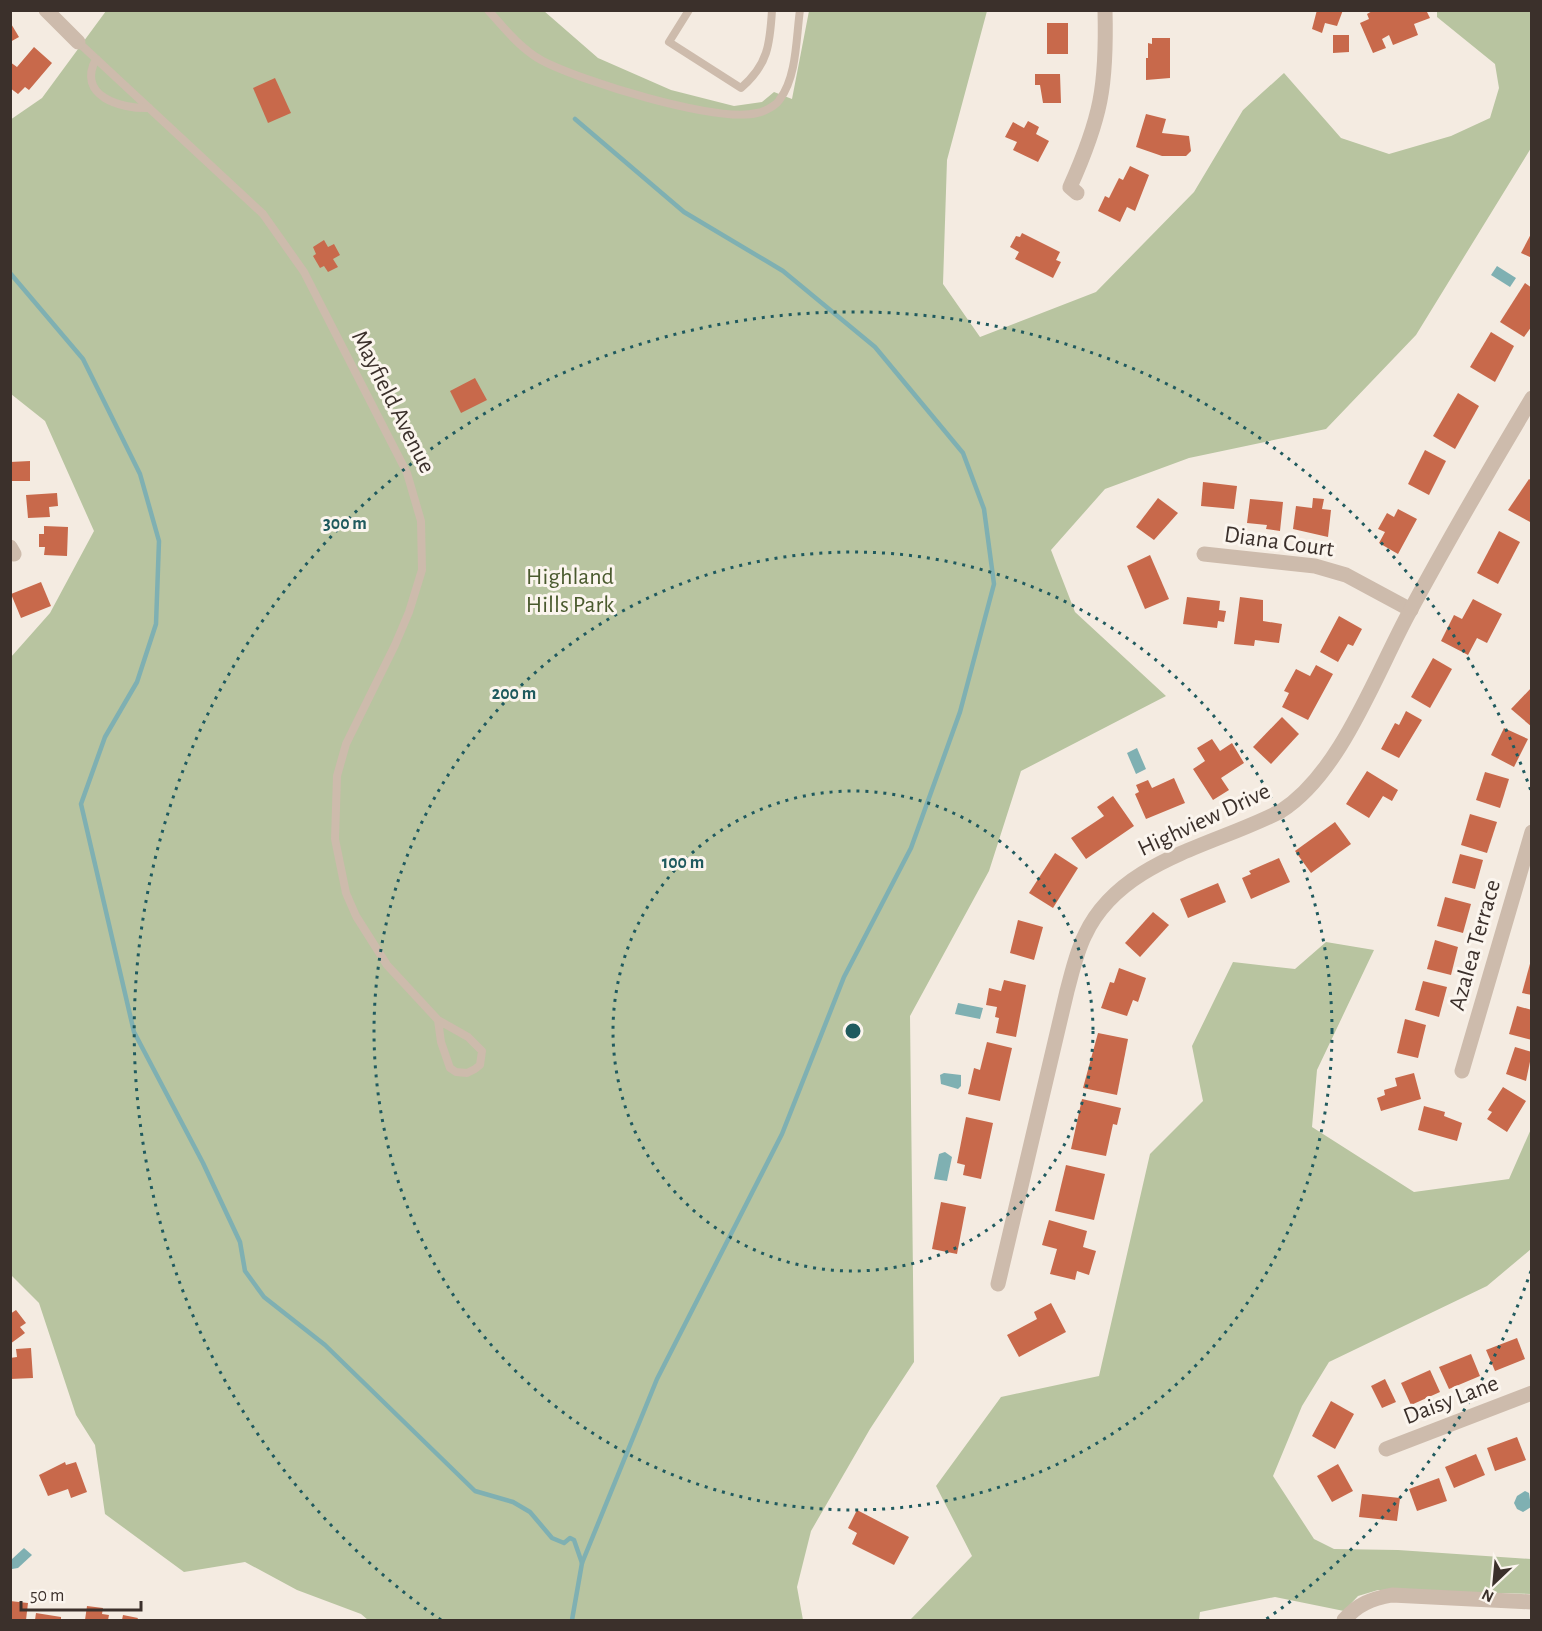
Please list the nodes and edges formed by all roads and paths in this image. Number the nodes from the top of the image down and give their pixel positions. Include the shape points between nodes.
1 (46, 10) edge
2 (488, 10) edge
3 (689, 10) edge
4 (772, 10) edge
5 (800, 10) edge
6 (1105, 10) edge
7 (78, 42) joint
8 (96, 59) junction
9 (149, 108) junction
10 (1077, 193) dead end
11 (1532, 398) edge
12 (1204, 554) dead end
13 (1411, 610) junction
14 (1532, 832) edge
15 (438, 1020) junction
16 (1462, 1071) dead end
17 (998, 1284) dead end
18 (1532, 1393) edge
19 (1386, 1449) dead end
20 (1532, 1602) edge
21 (1344, 1620) edge

1 - 7 street, Mayfield Avenue
2 - 5 lane via 521,45 542,60 688,108 745,114 758,113 780,101 790,80
3 - 4 lane via 669,42 741,88 756,75 770,45
6 - 10 street via 1104,86 1096,123 1070,187
7 - 8 lane, Mayfield Avenue
8 - 9 lane, Mayfield Avenue
8 - 9 lane via 92,80 96,92 120,106
9 - 15 lane, Mayfield Avenue via 248,197 294,257 390,439 416,500 423,546 422,570 400,634 346,744 337,776 334,822 340,868 356,916 387,965
11 - 13 street, Highview Drive
12 - 13 street, Diana Court via 1315,566 1346,575
13 - 17 street, Highview Drive via 1334,757 1306,792 1261,821 1152,867 1118,890 1090,925 1066,991
14 - 16 street, Azalea Terrace
15 - 15 lane, Mayfield Avenue via 450,1068 467,1073 475,1070 482,1051 468,1037
18 - 19 street, Daisy Lane
20 - 21 street via 1392,1594 1371,1599 1353,1609

